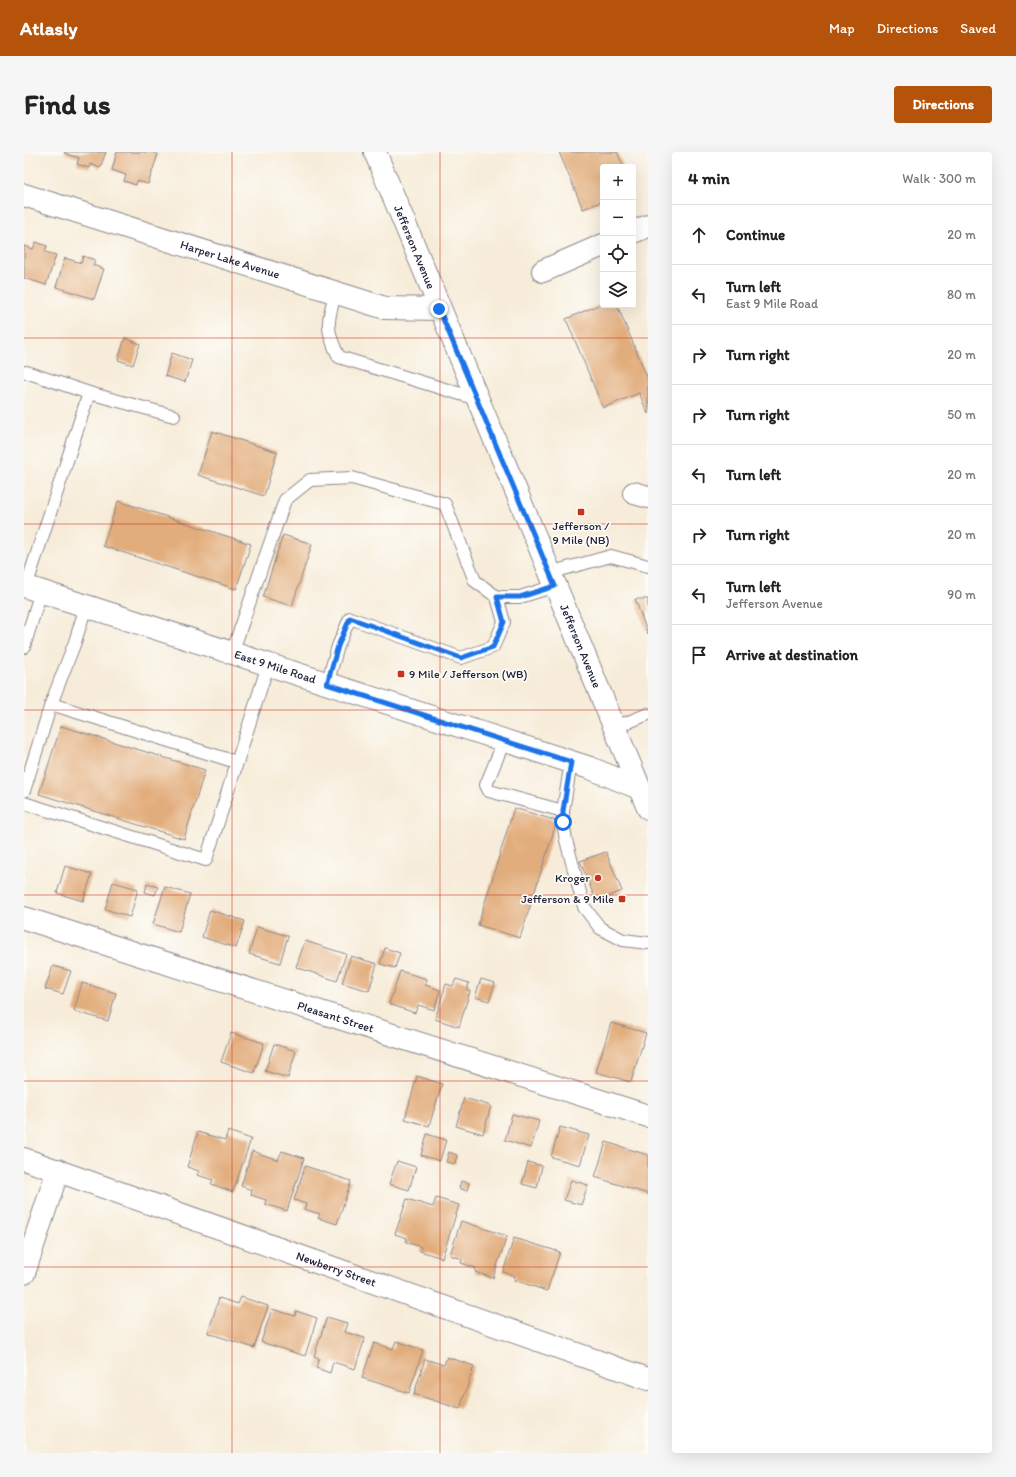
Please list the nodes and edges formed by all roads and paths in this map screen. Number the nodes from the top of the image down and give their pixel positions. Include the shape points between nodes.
1 (375, 152) edge
2 (24, 195) edge
3 (648, 226) edge
4 (636, 231) edge
5 (600, 246) edge
6 (542, 271) dead end
7 (336, 292) junction
8 (439, 309) junction
9 (26, 372) dead end
10 (89, 393) junction
11 (477, 399) junction
12 (174, 416) dead end
13 (648, 566) edge
14 (552, 580) junction
15 (30, 588) edge
16 (497, 597) junction
17 (86, 606) junction
18 (24, 647) edge
19 (232, 653) junction
20 (268, 665) junction
21 (327, 684) junction
22 (51, 704) junction
23 (648, 714) edge
24 (614, 728) junction
25 (504, 741) junction
26 (236, 762) junction
27 (571, 762) junction
28 (24, 791) edge
29 (645, 796) edge
30 (24, 803) edge
31 (563, 811) junction
32 (24, 918) edge
33 (648, 943) edge
34 (648, 1116) edge
35 (24, 1159) edge
36 (58, 1170) junction
37 (24, 1273) edge
38 (648, 1379) edge

1 - 8 street, Jefferson Avenue
2 - 7 street, Harper Lake Avenue
3 - 4 street
5 - 6 street
7 - 8 street, Harper Lake Avenue via 385,308
7 - 11 lane via 328,318 331,341 339,357
8 - 11 street, Jefferson Avenue
9 - 10 lane
10 - 12 lane
10 - 15 lane
11 - 14 street, Jefferson Avenue
13 - 14 lane via 611,556
14 - 16 lane via 520,597
14 - 24 street, Jefferson Avenue
15 - 17 street, East 9 Mile Road
15 - 18 lane
16 - 19 lane via 475,581 445,504 352,478 310,480 285,500
16 - 21 lane via 504,622 493,647 461,658 350,618 338,646
17 - 19 street, East 9 Mile Road
17 - 22 lane
19 - 20 street, East 9 Mile Road
20 - 21 street, East 9 Mile Road
20 - 26 lane
21 - 25 street, East 9 Mile Road
22 - 26 lane
22 - 28 lane
23 - 24 lane
24 - 29 street, Jefferson Avenue
25 - 27 street, East 9 Mile Road
25 - 31 lane via 486,785 489,791
26 - 30 lane via 206,860
27 - 29 street, East 9 Mile Road
27 - 31 lane
31 - 33 lane via 566,840 584,908 600,928 623,940
32 - 34 street, Pleasant Street
35 - 36 street, Newberry Street
36 - 37 street
36 - 38 street, Newberry Street

